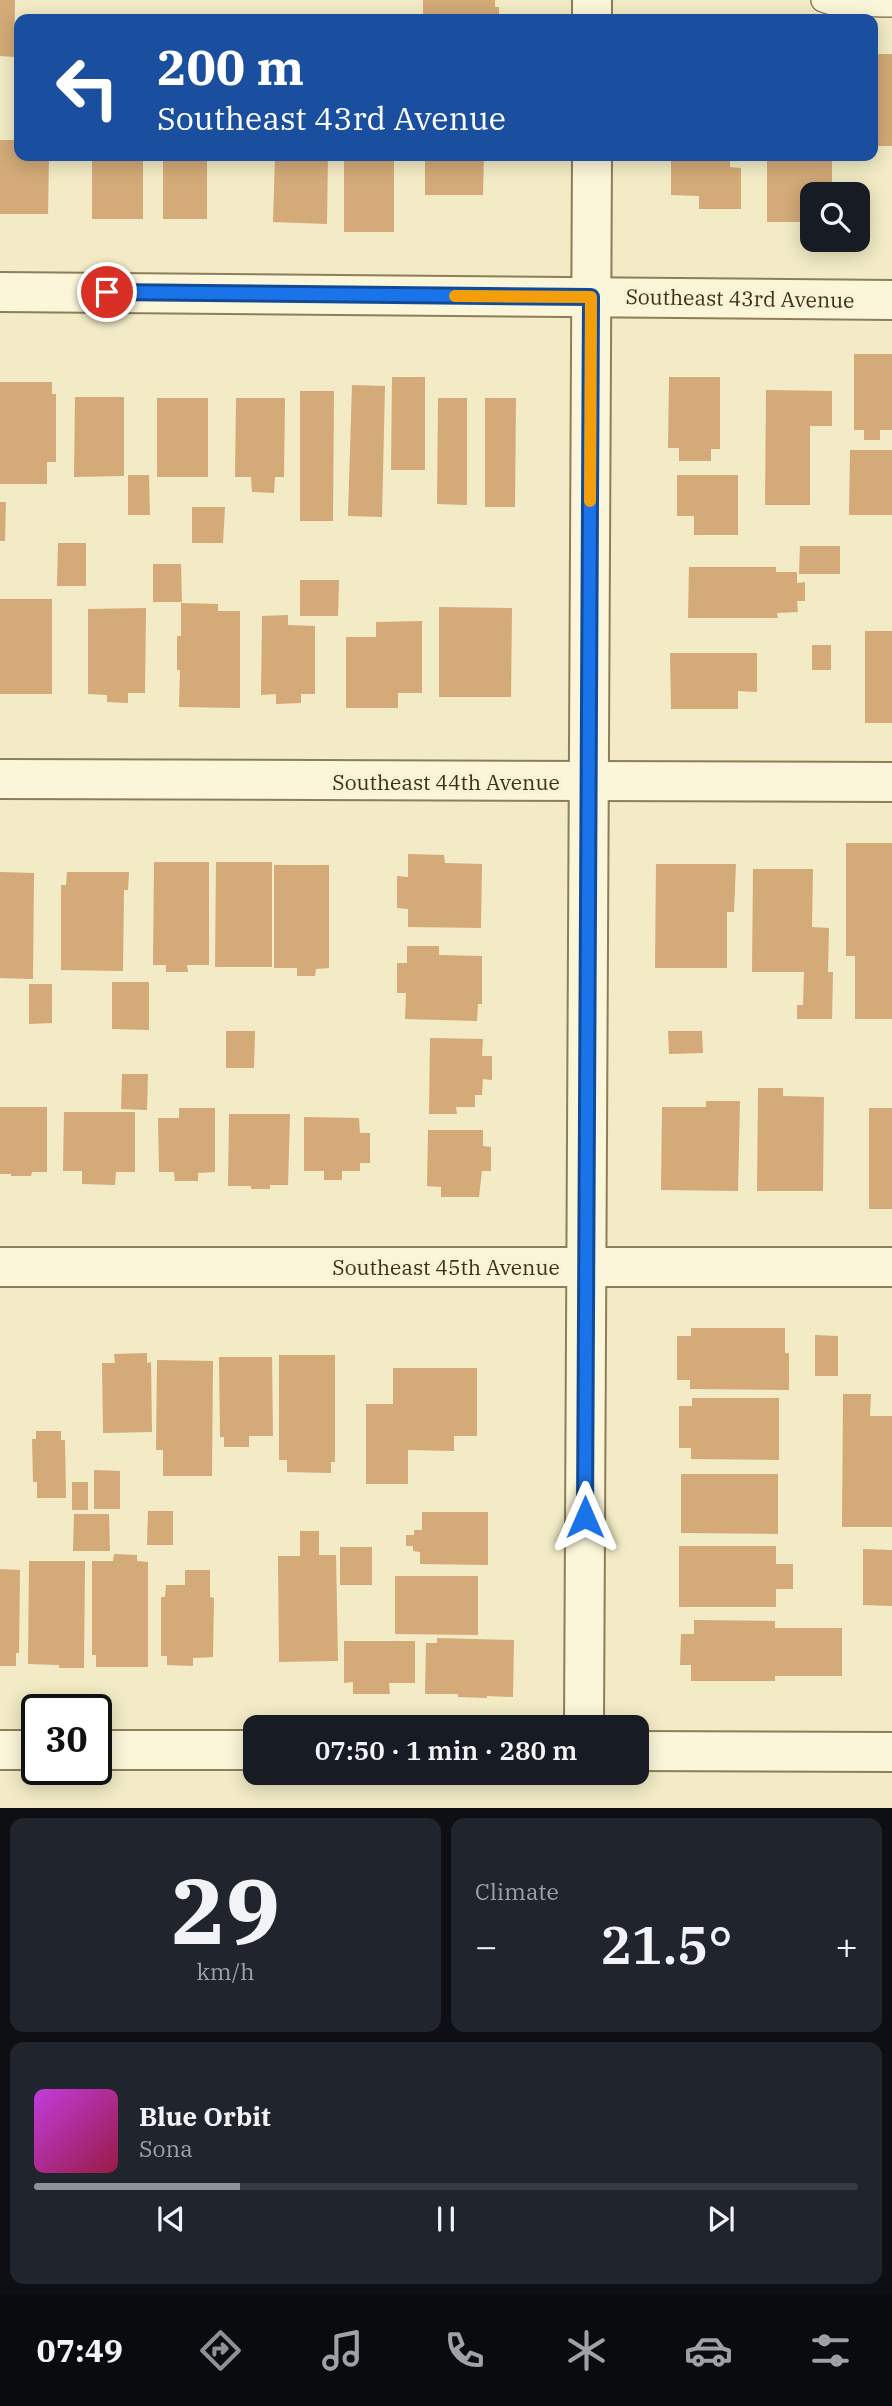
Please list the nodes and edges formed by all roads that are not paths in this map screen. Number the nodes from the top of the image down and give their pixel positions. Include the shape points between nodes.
1 (823, 0) edge
2 (890, 5) dead end
3 (592, 161) edge
4 (0, 292) edge
5 (591, 297) junction
6 (892, 300) edge
7 (0, 779) edge
8 (589, 782) junction
9 (892, 782) edge
10 (0, 1267) edge
11 (586, 1267) junction
12 (892, 1267) edge
13 (584, 1715) edge
14 (0, 1750) edge
15 (21, 1750) edge
16 (112, 1750) edge
17 (243, 1750) edge
18 (649, 1751) edge
19 (892, 1752) edge

1 - 2 lane
3 - 5 street
4 - 5 street, Southeast 43rd Avenue
5 - 6 street, Southeast 43rd Avenue
5 - 8 street
7 - 8 street, Southeast 44th Avenue
8 - 9 street, Southeast 44th Avenue
8 - 11 street
10 - 11 street, Southeast 45th Avenue
11 - 12 street, Southeast 45th Avenue
11 - 13 street
14 - 15 street
16 - 17 street
18 - 19 street

